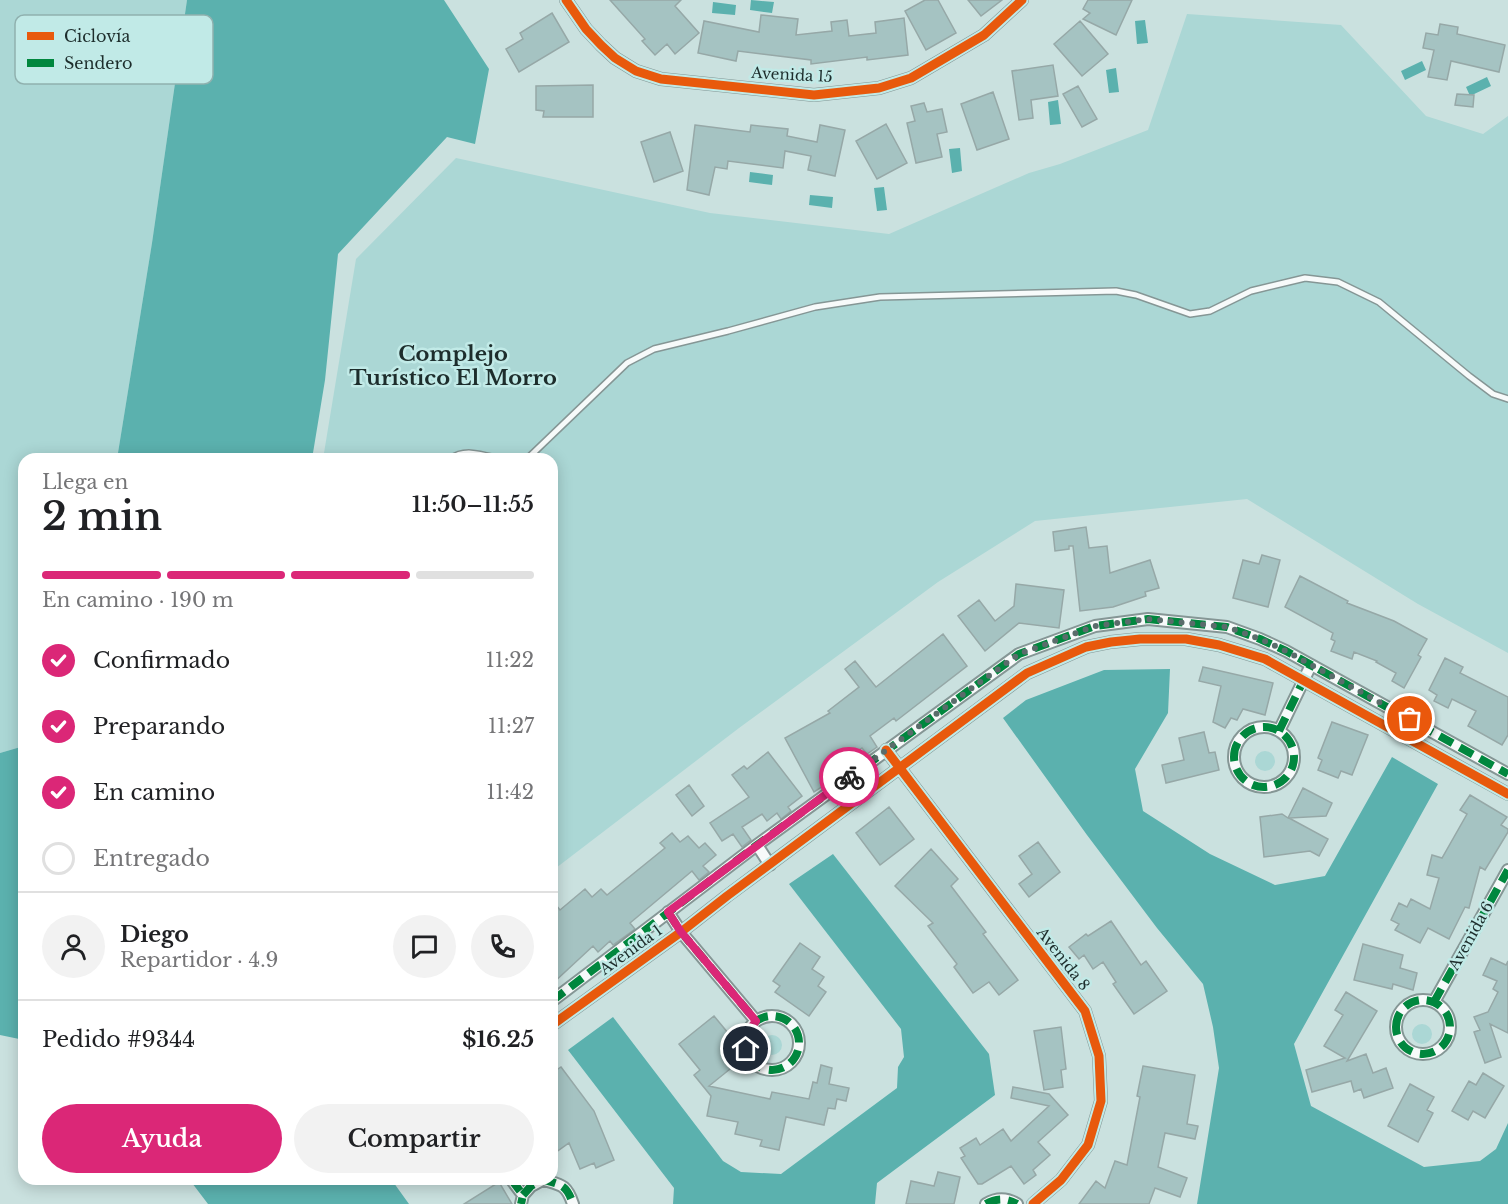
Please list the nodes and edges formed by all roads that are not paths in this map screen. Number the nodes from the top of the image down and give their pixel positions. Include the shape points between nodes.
1 (566, 0) edge
2 (1022, 0) edge
3 (1508, 399) edge
4 (533, 453) edge
5 (1068, 635) junction
6 (1072, 653) junction
7 (1311, 665) junction
8 (1304, 680) junction
9 (1279, 731) junction
10 (886, 750) junction
11 (898, 768) junction
12 (1508, 774) edge
13 (1508, 794) edge
14 (757, 845) junction
15 (770, 865) junction
16 (1508, 870) edge
17 (668, 912) junction
18 (681, 932) junction
19 (570, 987) junction
20 (558, 996) edge
21 (1434, 1002) junction
22 (582, 1004) junction
23 (558, 1021) edge
24 (756, 1021) junction
25 (558, 1183) edge
26 (514, 1185) edge
27 (533, 1185) edge
28 (522, 1199) edge
29 (573, 1204) edge
30 (986, 1204) edge
31 (1017, 1204) edge
32 (1033, 1204) edge

1 - 2 street, Avenida 15 via 601,45 636,71 661,79 814,95 879,88 911,78 984,35
3 - 4 lane via 1469,376 1379,302 1338,282 1305,278 1251,291 1210,311 1190,314 1136,294 1116,291 880,297 815,307 654,349 627,363
5 - 6 street
5 - 7 street, Avenida 1 via 1095,626 1148,619 1227,627
5 - 10 street, Avenida 1 via 1019,654
6 - 8 street, Avenida 1 via 1111,642 1186,639 1265,659
6 - 11 street, Avenida 1 via 1027,673
7 - 8 street
7 - 12 street, Avenida 1
8 - 9 street
8 - 13 street, Avenida 1
9 - 9 street via 1256,729 1238,743 1236,766 1250,784 1273,786 1291,772 1293,749
10 - 11 street, Avenida 8
10 - 14 street, Avenida 1
11 - 15 street, Avenida 1
11 - 32 street, Avenida 8 via 1085,1011 1099,1056 1101,1101 1088,1144 1062,1180
14 - 15 street
14 - 17 street, Avenida 1
15 - 18 street, Avenida 1
16 - 21 street, Avenida 6
17 - 18 street
17 - 19 street, Avenida 1
18 - 22 street, Avenida 1
18 - 24 street
19 - 20 street, Avenida 1
19 - 22 street
21 - 21 street via 1419,1000 1400,1012 1396,1035 1411,1052 1434,1052 1449,1035 1449,1019
22 - 23 street, Avenida 1
24 - 24 street via 745,1041 753,1062 766,1070 788,1065 799,1046 796,1030 778,1017
25 - 29 street via 568,1190
26 - 28 street
27 - 28 street
30 - 31 street via 1004,1199

